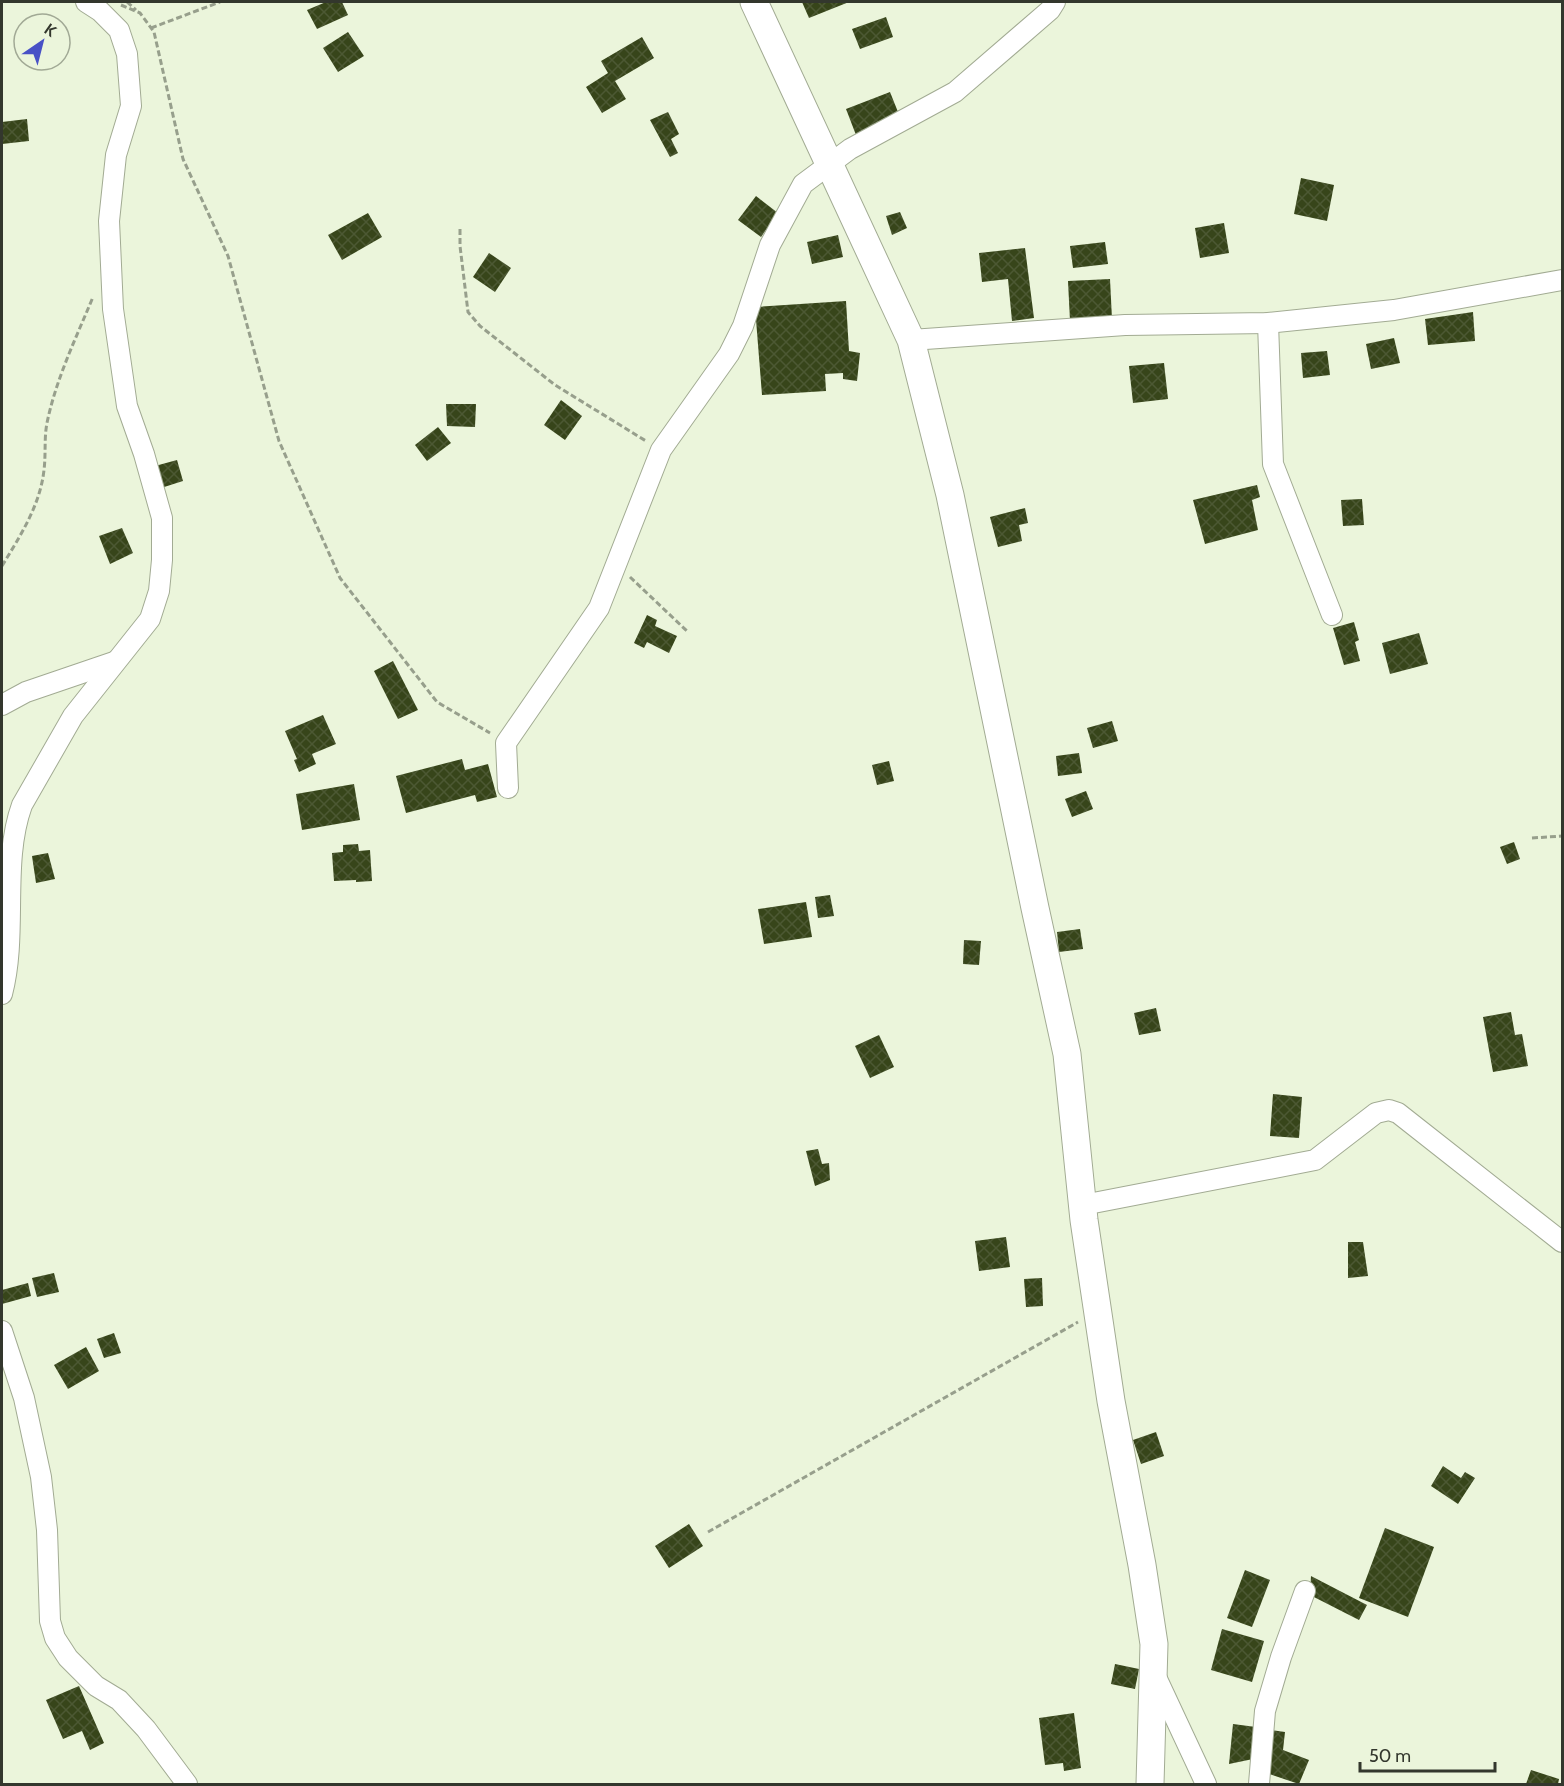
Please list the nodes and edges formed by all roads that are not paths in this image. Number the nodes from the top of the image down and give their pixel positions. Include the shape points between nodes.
1 (86, 2) edge
2 (754, 2) edge
3 (1054, 2) edge
4 (830, 164) junction
5 (1563, 280) edge
6 (1268, 323) junction
7 (911, 340) junction
8 (1332, 615) dead end
9 (114, 662) junction
10 (2, 705) edge
11 (508, 788) dead end
12 (2, 994) edge
13 (1083, 1205) junction
14 (1563, 1242) edge
15 (2, 1331) edge
16 (1305, 1591) dead end
17 (1153, 1672) junction
18 (187, 1785) edge
19 (1150, 1785) edge
20 (1206, 1785) edge
21 (1259, 1785) edge

1 - 9 street via 119,30 127,54 131,106 116,155 110,220 113,309 126,406 162,518 162,560 155,606 150,619
2 - 4 street
3 - 4 street via 1050,10 955,92 850,149
4 - 7 street
4 - 11 street via 803,184 770,244 743,326 729,354 661,450 599,608 506,743
5 - 6 street via 1394,310
6 - 7 street via 1125,325
6 - 8 street via 1274,464
7 - 13 street via 950,495 1067,1054
9 - 10 street via 26,692
9 - 12 street via 73,716 16,820
13 - 14 street via 1315,1160 1376,1113 1389,1110 1398,1113
13 - 17 street via 1111,1401 1144,1576 1154,1644
15 - 18 street via 24,1398 41,1477 50,1621 56,1638 68,1658 96,1686 119,1700 146,1729
16 - 21 street via 1265,1711
17 - 19 street
17 - 20 street

